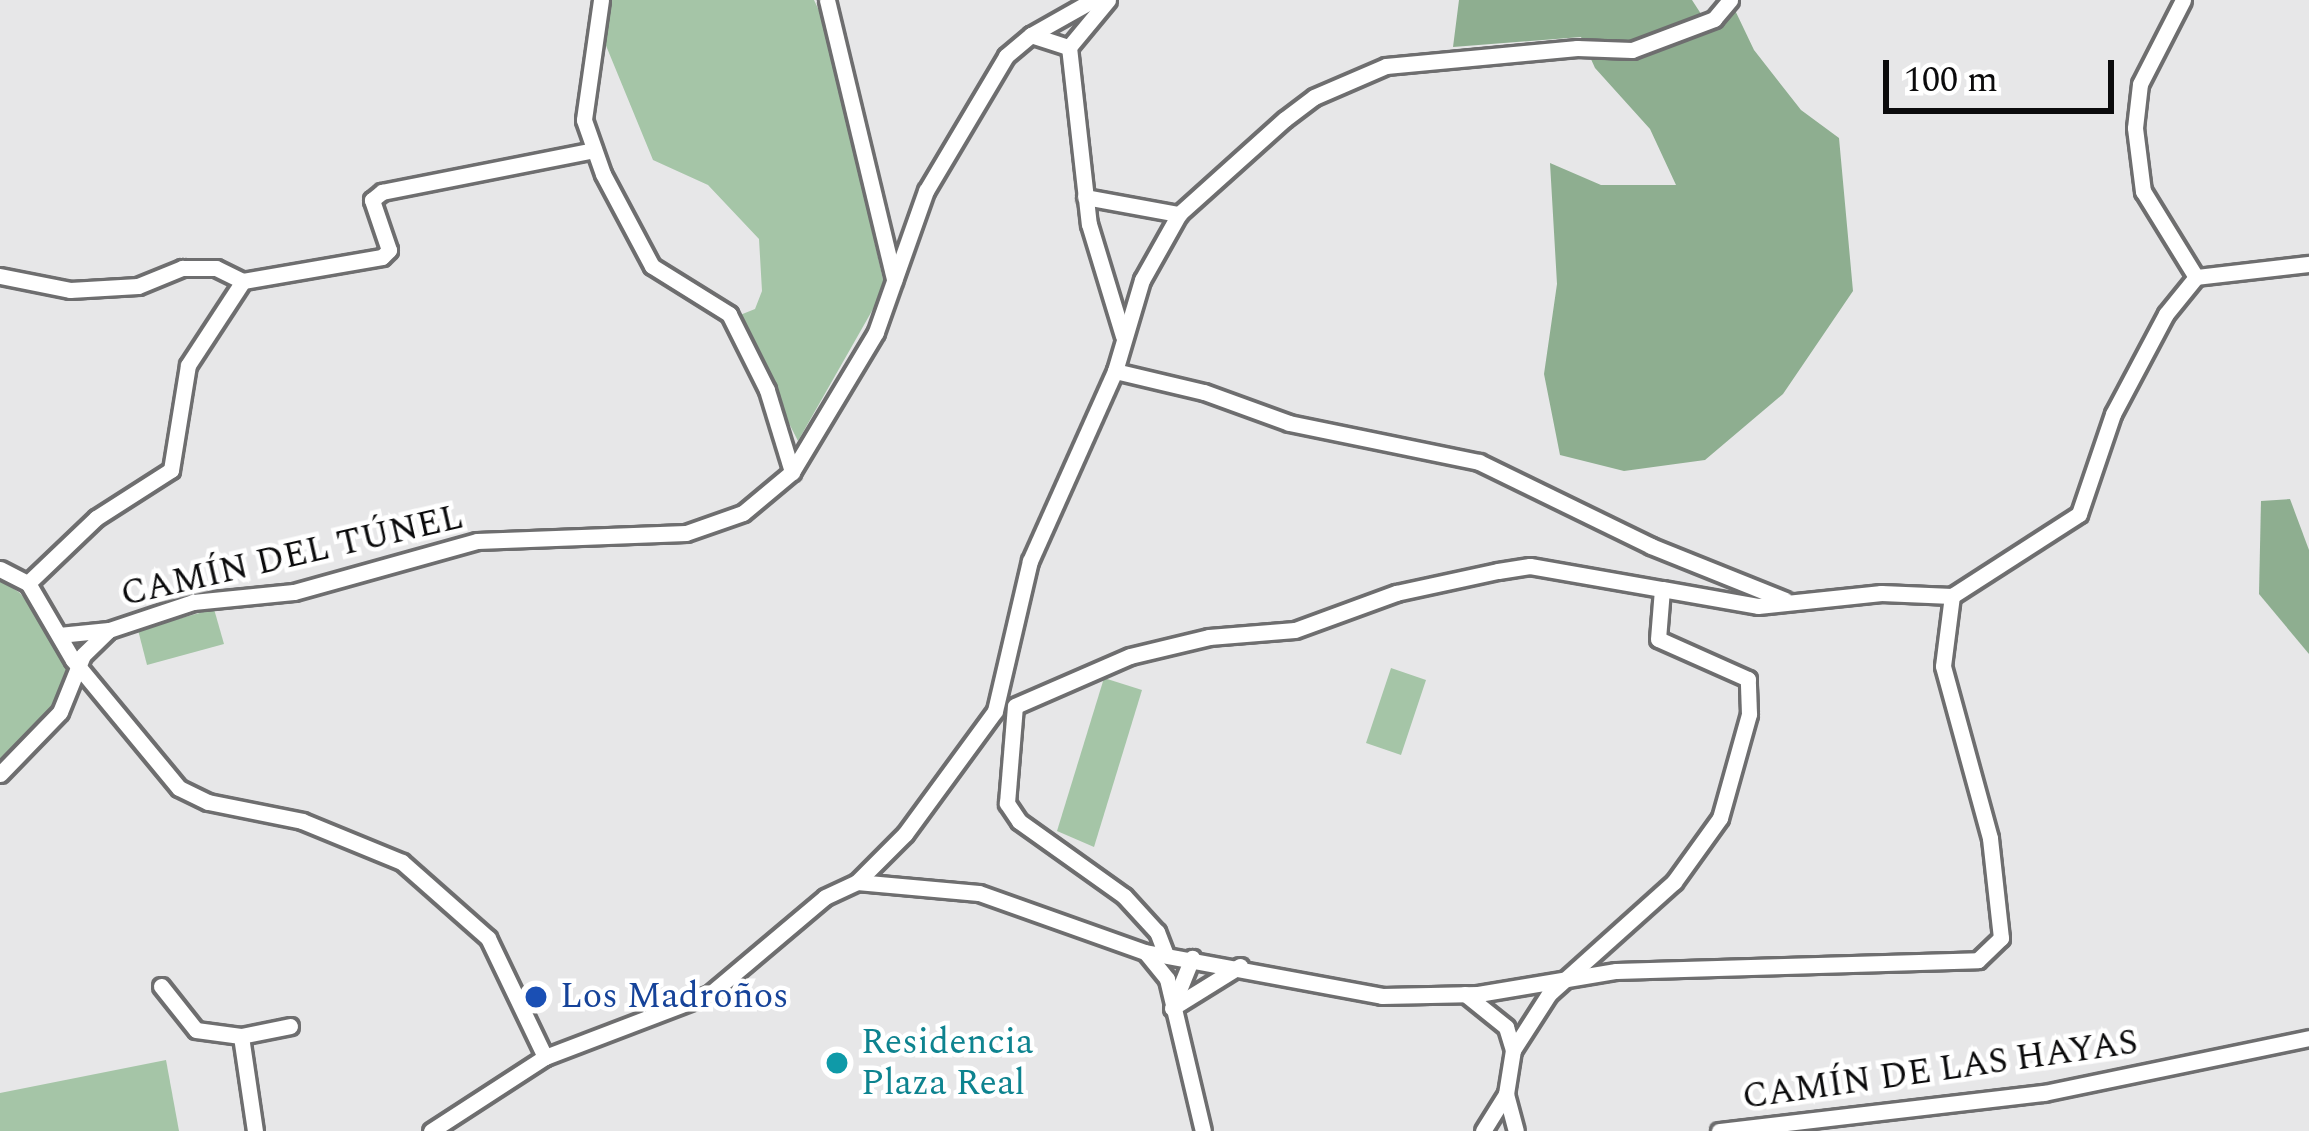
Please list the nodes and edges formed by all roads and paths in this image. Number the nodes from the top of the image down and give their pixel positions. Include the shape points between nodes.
1 (601, 0) edge
2 (827, 0) edge
3 (1093, 0) edge
4 (1108, 0) edge
5 (1730, 0) edge
6 (2183, 0) edge
7 (1031, 35) junction
8 (1069, 46) junction
9 (594, 150) junction
10 (1085, 197) junction
11 (1178, 214) junction
12 (2309, 264) edge
13 (0, 276) edge
14 (2196, 277) junction
15 (243, 281) junction
16 (895, 283) junction
17 (1124, 338) junction
18 (1115, 371) junction
19 (792, 472) junction
20 (0, 569) edge
21 (28, 583) junction
22 (1662, 589) junction
23 (1952, 596) junction
24 (1788, 601) junction
25 (109, 630) junction
26 (59, 635) junction
27 (78, 666) junction
28 (0, 774) edge
29 (857, 882) junction
30 (1145, 952) junction
31 (1166, 955) junction
32 (1192, 958) junction
33 (1240, 966) junction
34 (1574, 974) junction
35 (161, 986) dead end
36 (1465, 994) junction
37 (1172, 1008) junction
38 (290, 1026) dead end
39 (241, 1036) junction
40 (2309, 1038) edge
41 (1513, 1050) junction
42 (544, 1057) junction
43 (1506, 1094) junction
44 (255, 1131) edge
45 (430, 1131) edge
46 (1203, 1131) edge
47 (1483, 1131) edge
48 (1516, 1131) edge
49 (1719, 1131) edge

1 - 9 street via 584,76
2 - 16 street
3 - 7 street, CAMÍN DEL TÚNEL
4 - 8 street
5 - 11 street via 1714,20 1632,50 1386,66 1285,119
6 - 14 street via 2140,84 2135,128 2143,191
7 - 8 street
7 - 16 street, CAMÍN DEL TÚNEL via 1006,56 926,190
8 - 10 street
9 - 15 street via 382,192 372,200 389,250 382,257
9 - 19 street via 652,266 728,314 767,390
10 - 11 street
10 - 17 street
11 - 17 street via 1142,280
12 - 14 street
13 - 15 street via 70,290 216,268
14 - 23 street via 2166,314 2113,414 2079,514
15 - 21 street via 188,365 171,470 96,518
16 - 19 street, CAMÍN DEL TÚNEL via 876,332
17 - 18 street
18 - 24 street via 1289,423 1478,462
18 - 29 street via 1030,561 995,711 905,834
19 - 25 street, CAMÍN DEL TÚNEL via 742,513 686,532 477,541 294,592 193,602
20 - 21 street
21 - 26 street
22 - 24 street via 1758,606
22 - 31 street via 1530,566 1498,571 1396,592 1295,630 1209,637 1130,656 1015,706 1007,803 1019,821 1124,896 1157,932
22 - 34 street via 1658,639 1748,680 1749,714 1706,843
23 - 24 street
23 - 34 street via 1942,666 1990,838 2001,938 1991,953 1954,964
25 - 26 street, CAMÍN DEL TÚNEL
25 - 27 street
26 - 27 street
27 - 28 street via 60,712
27 - 42 street via 179,788 208,802 302,821 402,862 488,938
29 - 30 street via 979,893
29 - 42 street via 825,897 710,994
30 - 31 street
30 - 37 street via 1167,979
31 - 32 street
32 - 33 street
32 - 37 street
33 - 36 street via 1382,996
33 - 37 street
34 - 36 street
34 - 41 street via 1549,994
35 - 39 street via 196,1030
36 - 41 street via 1506,1027
37 - 46 street
38 - 39 street
39 - 44 street
40 - 49 street, CAMÍN DE LAS HAYAS via 2044,1093
41 - 43 street
42 - 45 street
43 - 47 street
43 - 48 street

